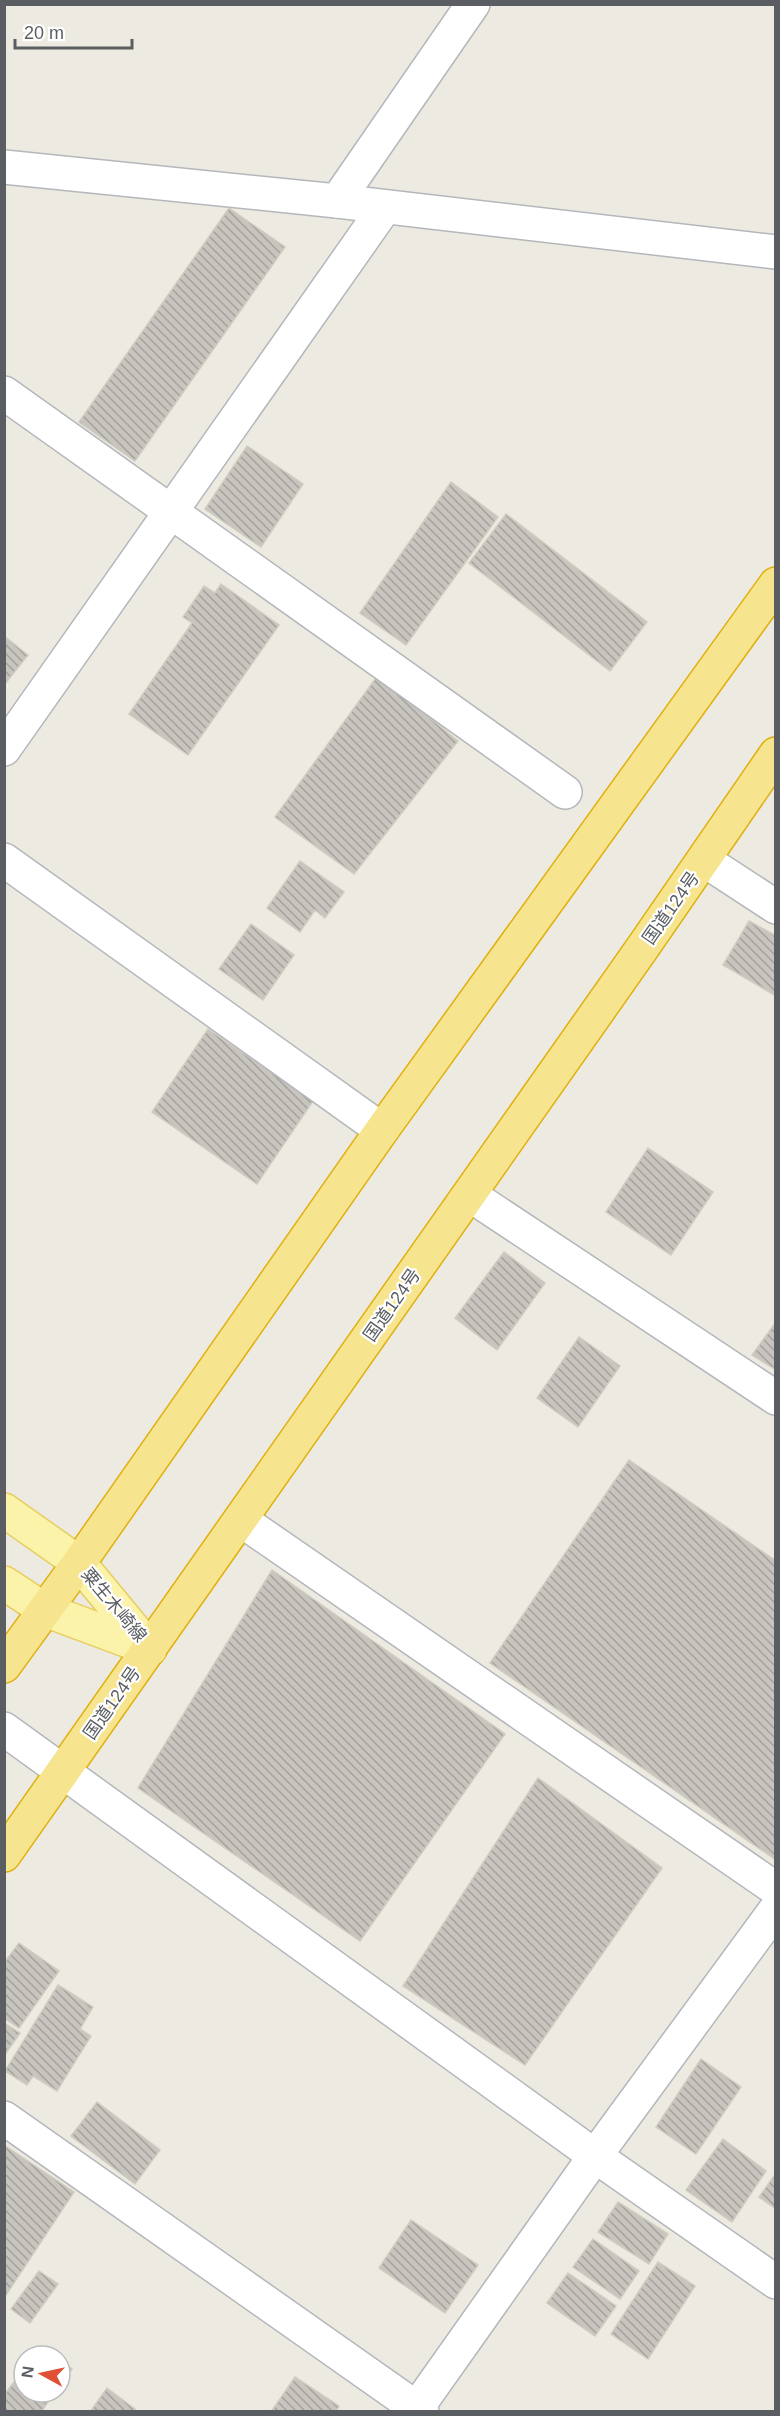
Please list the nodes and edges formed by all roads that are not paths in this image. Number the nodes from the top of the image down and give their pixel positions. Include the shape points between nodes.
1 (473, 4) edge
2 (4, 167) edge
3 (337, 201) junction
4 (385, 207) junction
5 (776, 252) edge
6 (4, 393) edge
7 (171, 511) junction
8 (776, 584) edge
9 (4, 749) edge
10 (776, 754) edge
11 (565, 792) dead end
12 (4, 860) edge
13 (704, 860) junction
14 (776, 908) edge
15 (382, 1130) junction
16 (470, 1194) junction
17 (776, 1398) edge
18 (4, 1510) edge
19 (241, 1520) junction
20 (79, 1563) junction
21 (4, 1583) edge
22 (45, 1610) junction
23 (150, 1649) junction
24 (4, 1666) edge
25 (4, 1729) edge
26 (64, 1772) junction
27 (4, 1854) edge
28 (776, 1889) edge
29 (776, 1909) edge
30 (4, 2118) edge
31 (595, 2156) junction
32 (776, 2282) edge
33 (417, 2410) edge

1 - 3 street
2 - 3 street
3 - 4 street
4 - 5 street
4 - 7 street
6 - 7 street
7 - 9 street
7 - 11 street
8 - 15 highway
10 - 13 highway, 国道124号
12 - 15 street
13 - 14 street
13 - 16 highway, 国道124号
15 - 20 highway
16 - 17 street
16 - 19 highway, 国道124号
18 - 20 main road, 粟生木崎線
19 - 23 highway, 国道124号
19 - 28 street
20 - 22 highway
20 - 23 main road, 粟生木崎線
21 - 22 main road, 粟生木崎線
22 - 23 main road, 粟生木崎線
22 - 24 highway
23 - 26 highway, 国道124号
25 - 26 street
26 - 27 highway, 国道124号
26 - 31 street
29 - 31 street
30 - 33 street
31 - 32 street
31 - 33 street

